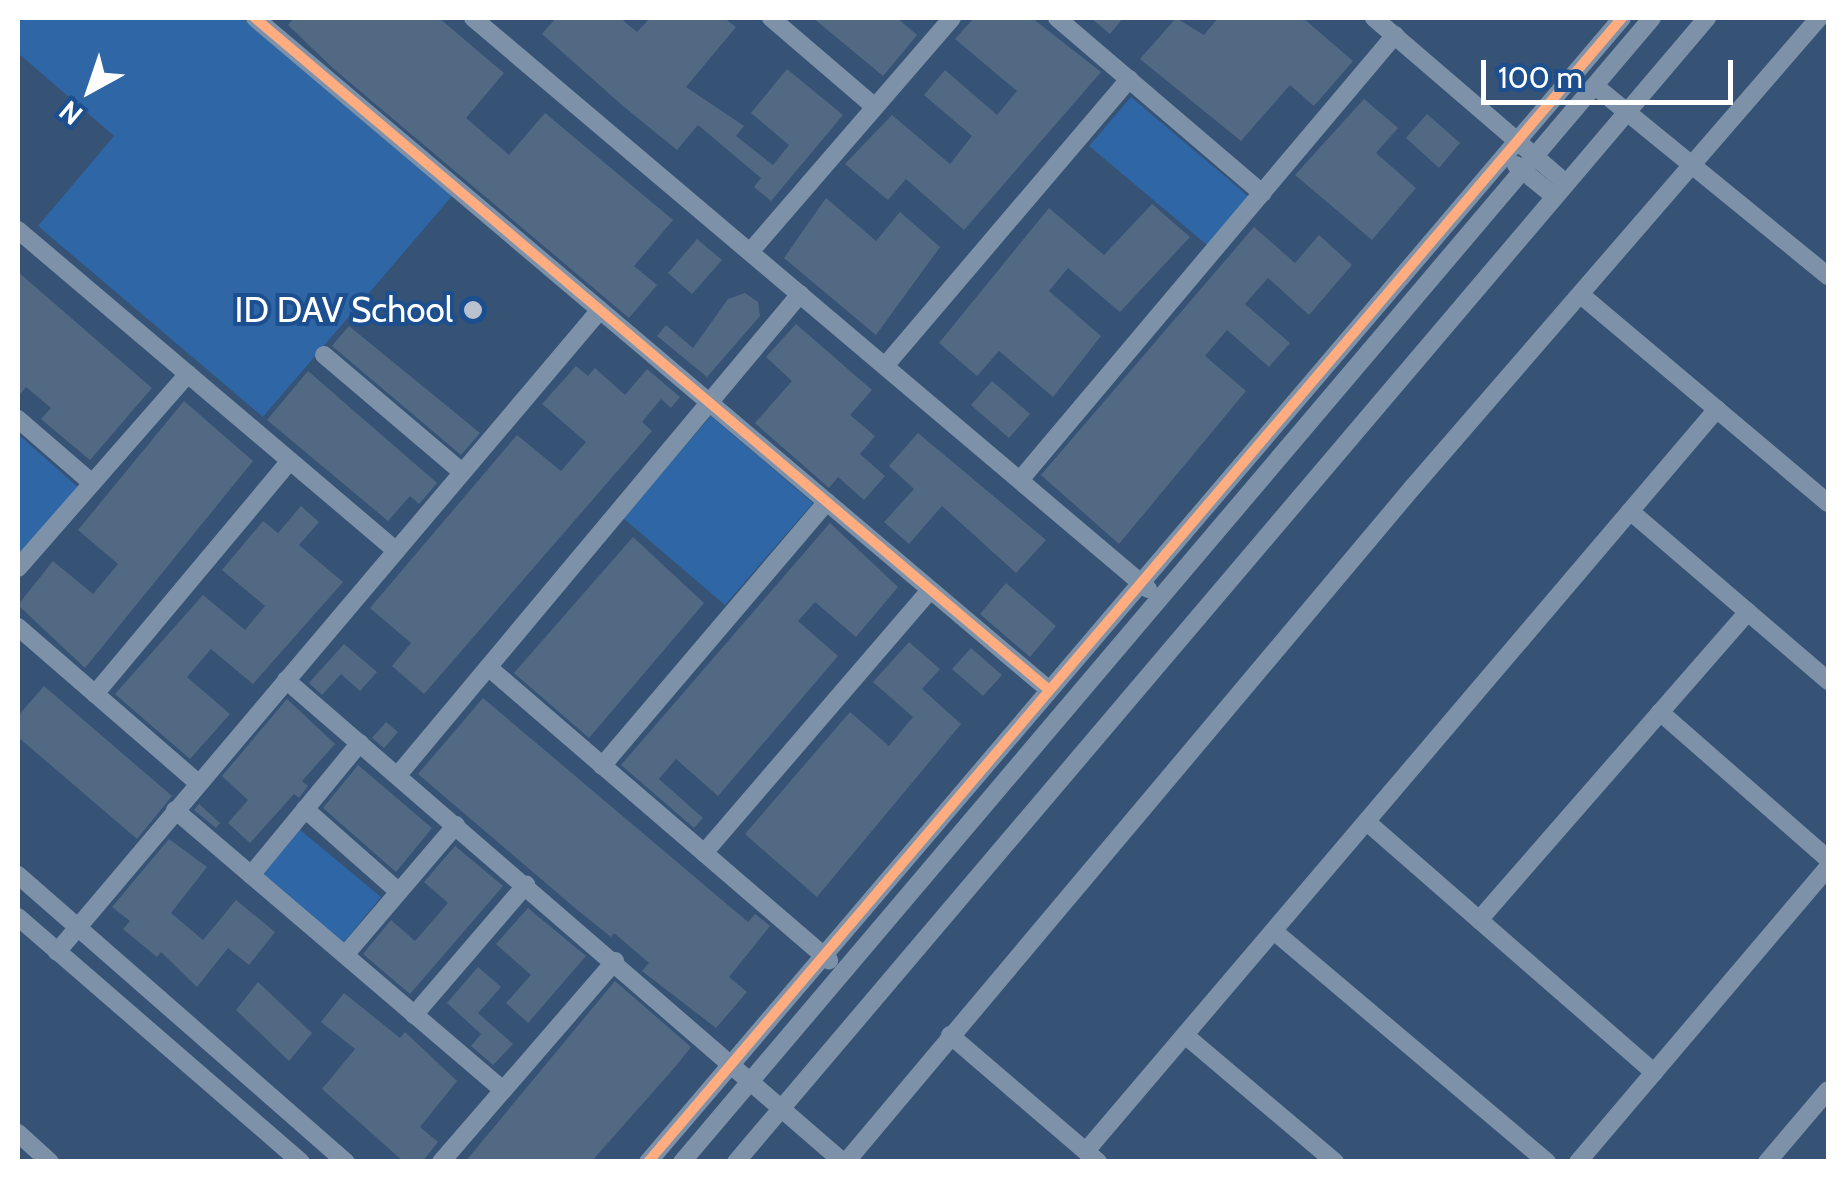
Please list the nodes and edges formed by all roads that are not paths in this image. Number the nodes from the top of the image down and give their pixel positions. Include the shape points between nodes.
1 (254, 18) edge
2 (472, 18) edge
3 (771, 18) edge
4 (952, 18) edge
5 (1057, 18) edge
6 (1374, 18) edge
7 (1622, 18) edge
8 (1652, 18) edge
9 (1707, 18) edge
10 (1819, 18) edge
11 (1395, 36) junction
12 (1129, 79) junction
13 (1595, 86) junction
14 (875, 107) junction
15 (1628, 111) junction
16 (1510, 147) junction
17 (1694, 163) junction
18 (1530, 164) junction
19 (1560, 190) junction
20 (1262, 193) junction
21 (18, 230) edge
22 (750, 252) junction
23 (1828, 276) edge
24 (800, 294) junction
25 (1581, 296) junction
26 (600, 310) junction
27 (324, 355) dead end
28 (885, 366) junction
29 (188, 374) junction
30 (709, 402) junction
31 (1717, 409) junction
32 (18, 419) edge
33 (290, 461) junction
34 (462, 472) junction
35 (1020, 480) junction
36 (92, 484) junction
37 (827, 502) junction
38 (1828, 503) edge
39 (1630, 511) junction
40 (396, 550) junction
41 (18, 568) edge
42 (1140, 582) junction
43 (930, 590) junction
44 (1160, 599) junction
45 (1748, 612) junction
46 (18, 627) edge
47 (488, 667) junction
48 (286, 680) junction
49 (1828, 681) edge
50 (1048, 690) junction
51 (95, 694) junction
52 (1660, 712) junction
53 (360, 743) junction
54 (602, 766) junction
55 (398, 775) junction
56 (198, 783) junction
57 (305, 809) junction
58 (176, 810) junction
59 (1367, 822) junction
60 (456, 825) junction
61 (704, 853) junction
62 (1828, 859) edge
63 (1828, 867) edge
64 (18, 875) edge
65 (251, 875) junction
66 (526, 885) junction
67 (399, 892) junction
68 (18, 918) edge
69 (1479, 920) junction
70 (77, 926) junction
71 (1275, 932) junction
72 (57, 952) junction
73 (823, 954) junction
74 (345, 955) junction
75 (615, 961) junction
76 (842, 971) junction
77 (414, 1015) junction
78 (950, 1035) junction
79 (1186, 1036) junction
80 (732, 1061) junction
81 (1654, 1072) junction
82 (750, 1082) junction
83 (503, 1090) junction
84 (1828, 1090) edge
85 (781, 1109) junction
86 (18, 1134) edge
87 (1092, 1156) edge
88 (50, 1162) edge
89 (301, 1162) edge
90 (346, 1162) edge
91 (442, 1162) edge
92 (648, 1162) edge
93 (682, 1162) edge
94 (736, 1162) edge
95 (844, 1162) edge
96 (1335, 1162) edge
97 (1546, 1162) edge
98 (1578, 1162) edge
99 (1767, 1162) edge

1 - 26 street
2 - 22 street
3 - 14 street
4 - 14 street
5 - 12 street
6 - 11 street
7 - 16 street
8 - 13 street
9 - 15 street
10 - 17 street
11 - 16 street
11 - 20 street
12 - 20 street
12 - 28 street
13 - 15 street
13 - 18 street
14 - 22 street
15 - 17 street
15 - 19 street
16 - 18 street
16 - 42 street
17 - 23 street
17 - 25 street
18 - 19 street
18 - 44 street
19 - 85 street
20 - 35 street
21 - 29 street
22 - 24 street
24 - 28 street
24 - 30 street
25 - 31 street
25 - 78 street
26 - 30 street
26 - 34 street
27 - 34 street
28 - 35 street
29 - 33 street
29 - 36 street
30 - 37 street
30 - 47 street
31 - 38 street
31 - 39 street
32 - 36 street
33 - 40 street
33 - 51 street
34 - 40 street
35 - 42 street
36 - 41 street
37 - 43 street
37 - 54 street
39 - 45 street
39 - 59 street
40 - 48 street
42 - 44 street
42 - 50 street
43 - 50 street
43 - 61 street
44 - 76 street
45 - 49 street
45 - 52 street
46 - 51 street
47 - 54 street
47 - 55 street
48 - 53 street
48 - 56 street
50 - 73 street
51 - 56 street
52 - 62 street
52 - 69 street
53 - 55 street
53 - 57 street
54 - 61 street
55 - 60 street
56 - 58 street
57 - 65 street
57 - 67 street
58 - 65 street
58 - 70 street
59 - 69 street
59 - 71 street
60 - 66 street
60 - 67 street
61 - 73 street
63 - 81 street
64 - 70 street
65 - 74 street
66 - 75 street
66 - 77 street
67 - 74 street
68 - 72 street
69 - 81 street
70 - 72 street
70 - 90 street
71 - 79 street
71 - 97 street
72 - 89 street
73 - 76 street
73 - 80 street
74 - 77 street
75 - 80 street
75 - 83 street
76 - 82 street
77 - 83 street
78 - 87 street
78 - 95 street
79 - 87 street
79 - 96 street
80 - 82 street
80 - 92 street
81 - 98 street
82 - 85 street
82 - 93 street
83 - 91 street
84 - 99 street
85 - 94 street
85 - 95 street
86 - 88 street

